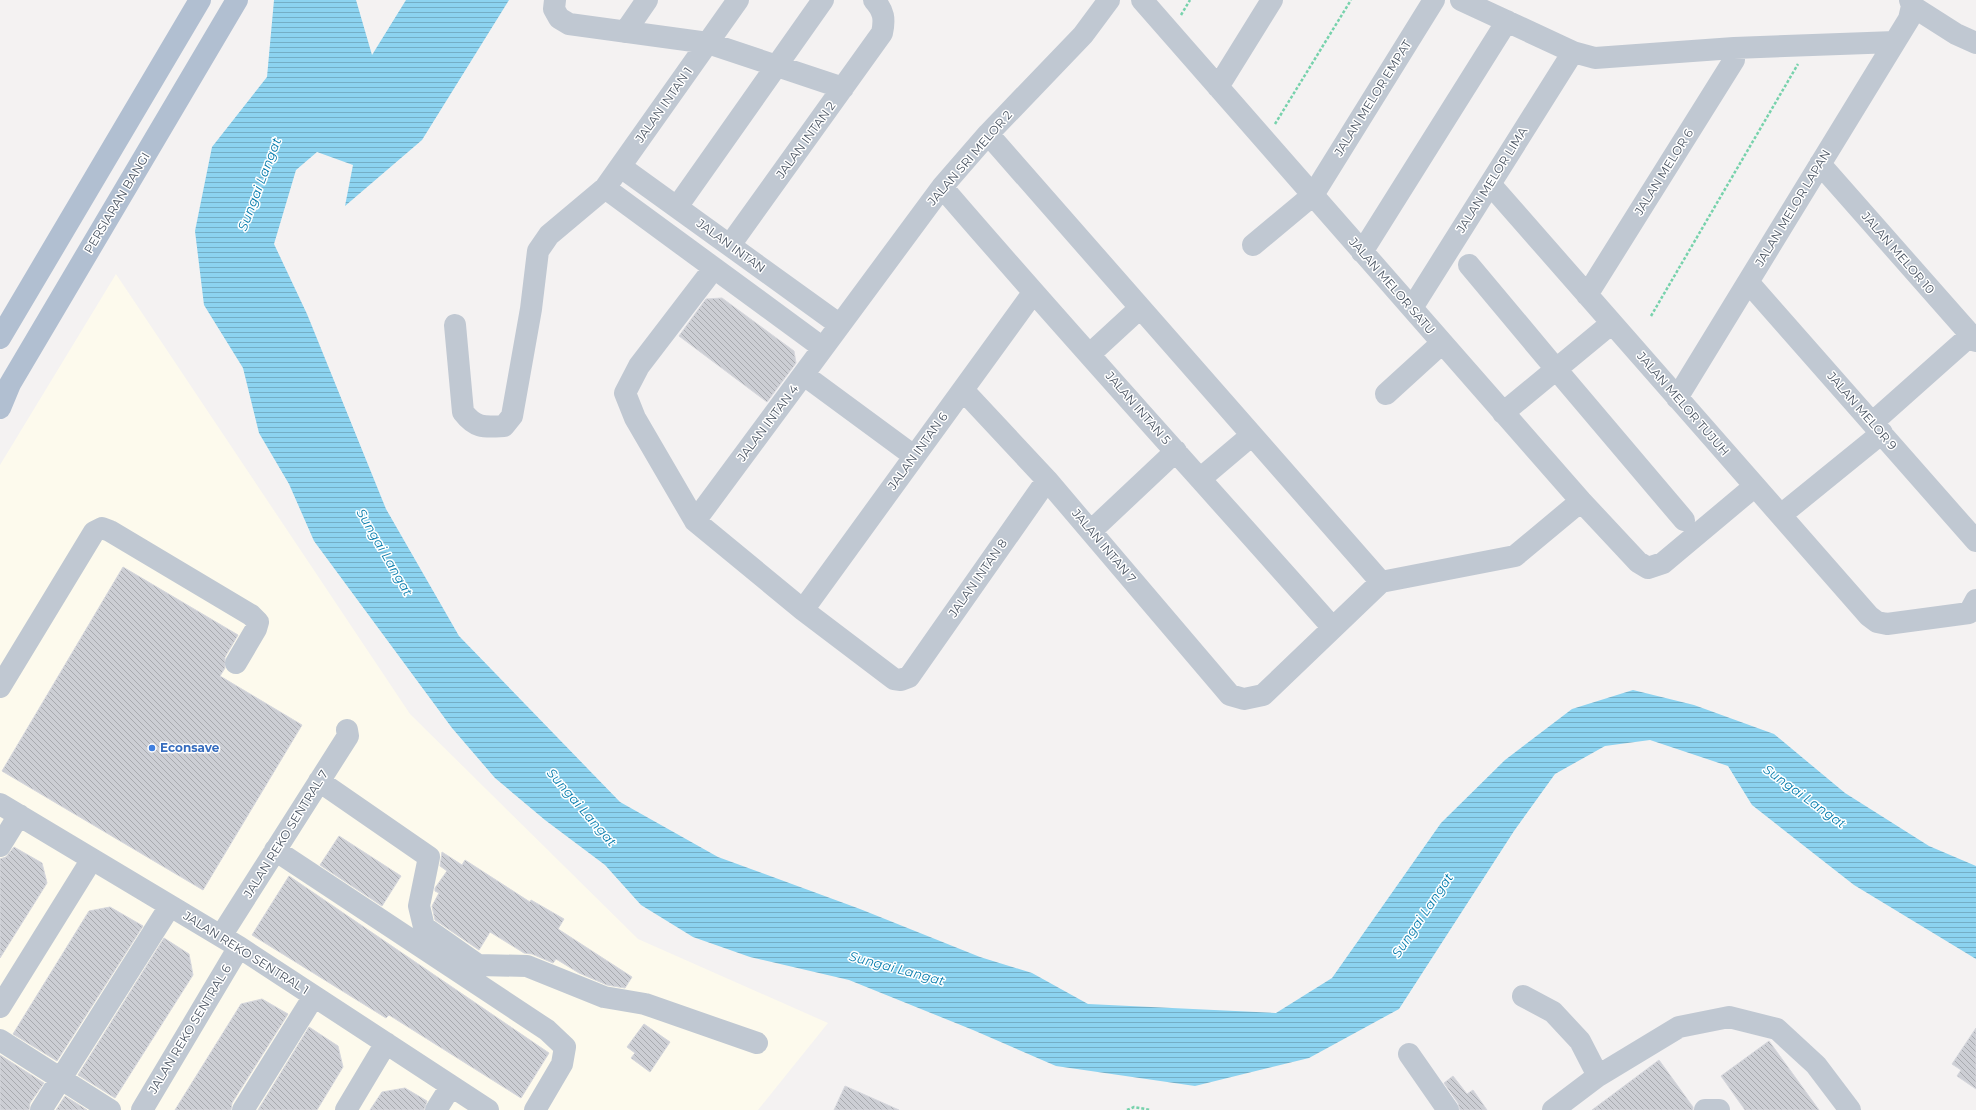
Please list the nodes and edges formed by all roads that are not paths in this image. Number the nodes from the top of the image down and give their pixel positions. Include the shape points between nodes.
1 (200, 0) edge
2 (237, 0) edge
3 (555, 0) edge
4 (647, 0) edge
5 (738, 0) edge
6 (823, 0) edge
7 (874, 0) edge
8 (1109, 0) edge
9 (1142, 0) edge
10 (1272, 0) edge
11 (1434, 0) edge
12 (1461, 0) edge
13 (1910, 8) edge
14 (1507, 22) junction
15 (625, 32) junction
16 (1895, 42) junction
17 (708, 43) junction
18 (1976, 44) edge
19 (1734, 48) junction
20 (1573, 52) junction
21 (778, 66) junction
22 (1218, 87) junction
23 (844, 88) junction
24 (988, 134) junction
25 (1820, 164) junction
26 (621, 166) junction
27 (1490, 184) junction
28 (942, 187) junction
29 (605, 188) junction
30 (1313, 195) junction
31 (678, 207) junction
32 (730, 245) junction
33 (1253, 245) dead end
34 (1362, 252) junction
35 (1469, 264) dead end
36 (714, 268) junction
37 (1748, 282) junction
38 (1033, 293) junction
39 (1587, 295) junction
40 (1140, 308) junction
41 (1412, 308) junction
42 (1612, 323) junction
43 (840, 325) junction
44 (455, 326) dead end
45 (0, 338) edge
46 (1974, 338) edge
47 (1442, 343) junction
48 (824, 348) junction
49 (1090, 354) junction
50 (1556, 369) junction
51 (804, 375) junction
52 (963, 390) junction
53 (5, 392) edge
54 (1386, 394) dead end
55 (1677, 398) junction
56 (0, 408) edge
57 (1503, 413) junction
58 (1877, 428) junction
59 (1252, 435) junction
60 (1176, 451) junction
61 (914, 456) junction
62 (1200, 479) junction
63 (1047, 480) junction
64 (1755, 486) junction
65 (1581, 501) junction
66 (1781, 515) junction
67 (1684, 520) dead end
68 (695, 521) junction
69 (1091, 531) junction
70 (1976, 541) edge
71 (1381, 582) junction
72 (1974, 609) edge
73 (803, 610) junction
74 (1333, 628) junction
75 (236, 663) dead end
76 (0, 687) edge
77 (347, 730) dead end
78 (319, 781) junction
79 (0, 804) edge
80 (18, 815) junction
81 (0, 846) edge
82 (275, 850) junction
83 (92, 859) junction
84 (170, 906) junction
85 (221, 936) junction
86 (239, 947) junction
87 (314, 996) junction
88 (1523, 996) dead end
89 (0, 1007) edge
90 (0, 1040) edge
91 (386, 1043) junction
92 (757, 1043) dead end
93 (1409, 1054) dead end
94 (1598, 1076) junction
95 (61, 1079) junction
96 (451, 1086) junction
97 (41, 1110) edge
98 (110, 1110) edge
99 (142, 1110) edge
100 (243, 1110) edge
101 (346, 1110) edge
102 (436, 1110) edge
103 (488, 1110) edge
104 (535, 1110) edge
105 (1448, 1110) edge
106 (1553, 1110) edge
107 (1705, 1110) edge
108 (1719, 1110) edge
109 (1850, 1110) edge

1 - 45 main road
2 - 53 main road, PERSIARAN BANGI
3 - 15 street via 554,9 559,18 569,24
4 - 15 street
5 - 17 street, JALAN INTAN 1
6 - 21 street
7 - 23 street, JALAN INTAN 2 via 882,9 885,21 882,33
8 - 24 street, JALAN SRI MELOR 2 via 1083,35
9 - 22 street, JALAN MELOR SATU
10 - 22 street
11 - 30 street, JALAN MELOR EMPAT
12 - 14 street
13 - 16 street, JALAN MELOR LAPAN
13 - 18 street
14 - 20 street
14 - 34 street
15 - 17 street
16 - 19 street
16 - 25 street, JALAN MELOR LAPAN
17 - 21 street
17 - 26 street, JALAN INTAN 1
19 - 20 street via 1595,58
19 - 39 street, JALAN MELOR 6 via 1734,60
20 - 27 street, JALAN MELOR LIMA
21 - 23 street
21 - 31 street
22 - 30 street, JALAN MELOR SATU
23 - 32 street, JALAN INTAN 2
24 - 28 street, JALAN SRI MELOR 2
24 - 40 street
25 - 37 street, JALAN MELOR LAPAN
25 - 46 street, JALAN MELOR 10
26 - 29 street, JALAN INTAN 1
26 - 31 street, JALAN INTAN
27 - 39 street, JALAN MELOR TUJUH
27 - 41 street, JALAN MELOR LIMA
28 - 38 street, JALAN INTAN 5
28 - 43 street, JALAN SRI MELOR 2
29 - 36 street
29 - 44 street, JALAN INTAN 1 via 549,235 538,251 532,310 512,416 504,426 471,423 464,412
30 - 33 street, JALAN MELOR EMPAT
30 - 34 street, JALAN MELOR SATU
31 - 32 street, JALAN INTAN
32 - 43 street, JALAN INTAN
34 - 41 street, JALAN MELOR SATU
35 - 50 street
36 - 48 street
36 - 68 street via 639,366 625,393 635,418
37 - 55 street, JALAN MELOR LAPAN
37 - 58 street, JALAN MELOR 9
38 - 49 street, JALAN INTAN 5
38 - 52 street, JALAN INTAN 6
39 - 42 street, JALAN MELOR TUJUH
40 - 49 street
40 - 59 street
41 - 47 street, JALAN MELOR SATU
42 - 50 street
42 - 55 street, JALAN MELOR TUJUH
43 - 48 street, JALAN INTAN 4
46 - 58 street
47 - 54 street
47 - 57 street, JALAN MELOR SATU
48 - 51 street, JALAN INTAN 4
49 - 60 street, JALAN INTAN 5
50 - 57 street
50 - 67 street
51 - 61 street
51 - 68 street, JALAN INTAN 4
52 - 61 street, JALAN INTAN 6
52 - 63 street, JALAN INTAN 7
53 - 56 main road, PERSIARAN BANGI
55 - 64 street, JALAN MELOR TUJUH
57 - 65 street, JALAN MELOR SATU
58 - 66 street
58 - 70 street, JALAN MELOR 9
59 - 62 street
59 - 71 street
60 - 62 street, JALAN INTAN 5
60 - 69 street
61 - 73 street, JALAN INTAN 6
62 - 74 street, JALAN INTAN 5
63 - 69 street, JALAN INTAN 7
63 - 73 street, JALAN INTAN 8 via 909,677 894,679
64 - 65 street, JALAN MELOR SATU via 1663,563 1648,568 1638,562
64 - 66 street, JALAN MELOR TUJUH
65 - 71 street via 1515,556
66 - 72 street, JALAN MELOR TUJUH via 1877,622 1887,624
68 - 73 street
69 - 74 street, JALAN INTAN 7 via 1230,695 1244,699 1263,695
71 - 74 street
75 - 76 street via 256,630 258,622 251,615 102,528 94,532
77 - 78 street, JALAN REKO SENTRAL 7 via 348,736
78 - 82 street, JALAN REKO SENTRAL 7
78 - 92 street via 429,857 419,906 424,927 478,965 527,966 604,997 644,1004
79 - 80 street, JALAN REKO SENTRAL 1
80 - 81 street
80 - 83 street, JALAN REKO SENTRAL 1
82 - 85 street, JALAN REKO SENTRAL 7
82 - 104 street via 547,1030 565,1047 562,1064
83 - 84 street, JALAN REKO SENTRAL 1
83 - 89 street
84 - 85 street, JALAN REKO SENTRAL 1
84 - 95 street
85 - 86 street, JALAN REKO SENTRAL 1
86 - 87 street, JALAN REKO SENTRAL 1
86 - 99 street, JALAN REKO SENTRAL 6
87 - 91 street, JALAN REKO SENTRAL 1
87 - 100 street
88 - 94 street via 1553,1012 1580,1041
90 - 95 street
91 - 96 street, JALAN REKO SENTRAL 1
91 - 101 street
93 - 105 street
94 - 106 street
94 - 109 street via 1679,1027 1729,1017 1777,1029 1816,1065
95 - 97 street
95 - 98 street
96 - 102 street
96 - 103 street, JALAN REKO SENTRAL 1
107 - 108 street

